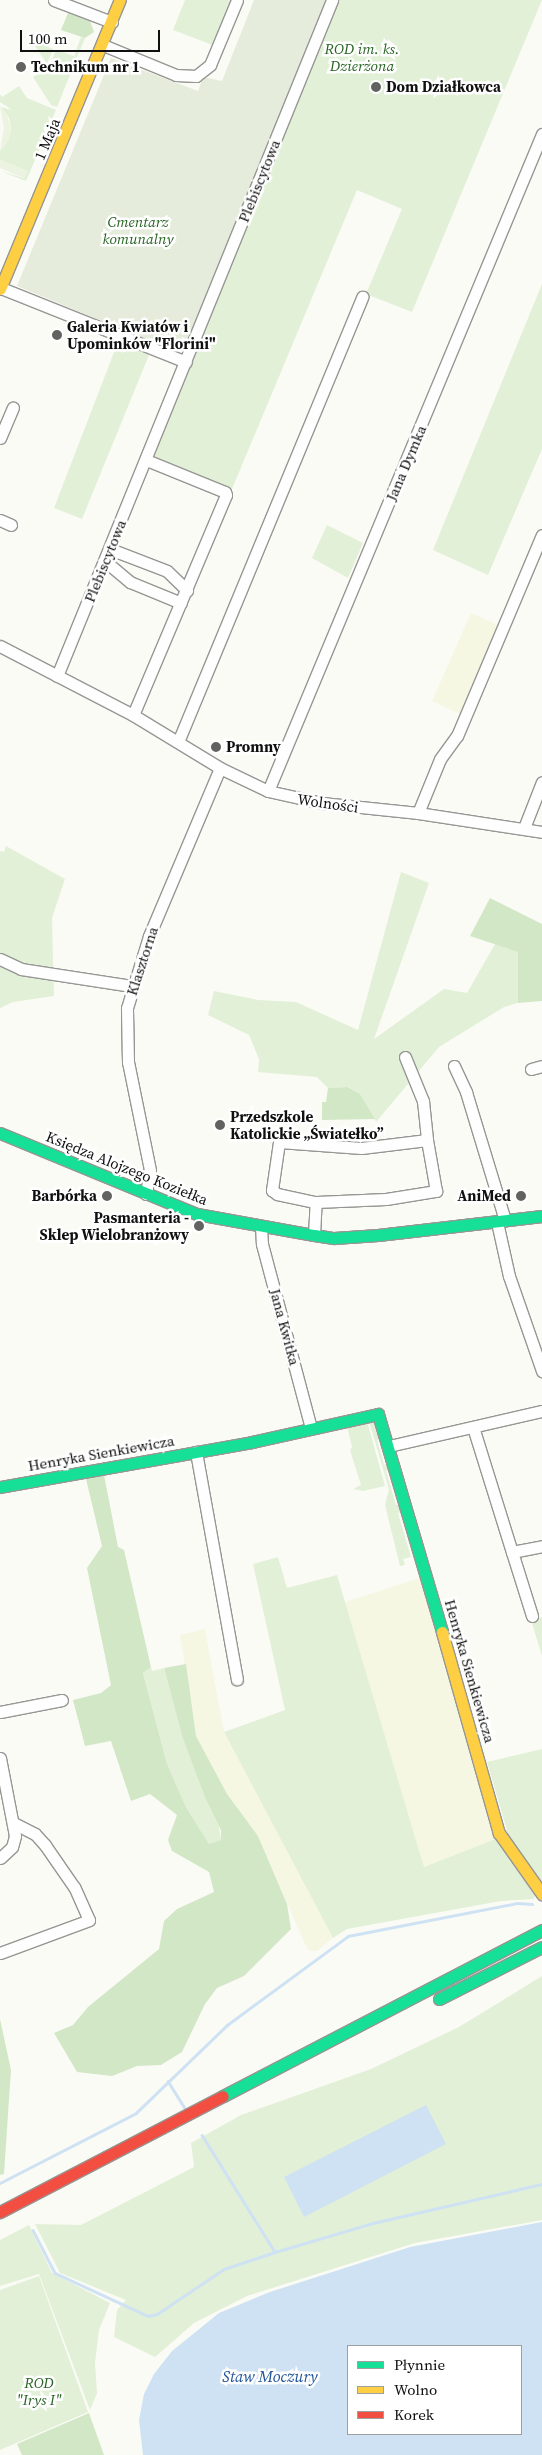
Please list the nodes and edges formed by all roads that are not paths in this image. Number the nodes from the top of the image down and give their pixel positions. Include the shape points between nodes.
1 (54, 0) edge
2 (120, 0) edge
3 (237, 0) edge
4 (332, 0) edge
5 (112, 22) junction
6 (103, 45) junction
7 (542, 134) edge
8 (0, 289) edge
9 (362, 297) dead end
10 (186, 362) junction
11 (13, 408) dead end
12 (0, 438) edge
13 (146, 460) junction
14 (542, 535) edge
15 (110, 549) junction
16 (105, 561) junction
17 (187, 590) junction
18 (181, 603) junction
19 (0, 646) edge
20 (57, 676) junction
21 (133, 714) junction
22 (178, 742) junction
23 (220, 768) junction
24 (542, 782) edge
25 (268, 791) junction
26 (418, 813) junction
27 (524, 828) junction
28 (542, 832) edge
29 (0, 959) edge
30 (132, 986) junction
31 (404, 1057) dead end
32 (454, 1066) dead end
33 (0, 1133) edge
34 (428, 1140) junction
35 (146, 1194) junction
36 (316, 1202) junction
37 (542, 1216) edge
38 (501, 1221) junction
39 (261, 1226) junction
40 (314, 1235) junction
41 (542, 1371) edge
42 (542, 1411) edge
43 (473, 1427) junction
44 (311, 1428) junction
45 (389, 1446) junction
46 (196, 1452) junction
47 (0, 1487) edge
48 (542, 1546) edge
49 (512, 1552) junction
50 (532, 1616) dead end
51 (237, 1679) dead end
52 (62, 1700) dead end
53 (0, 1712) edge
54 (0, 1758) edge
55 (15, 1824) junction
56 (0, 1858) edge
57 (542, 1894) edge
58 (542, 1930) edge
59 (542, 1947) edge
60 (0, 1953) edge
61 (427, 2006) dead end
62 (232, 2106) dead end
63 (0, 2212) edge
64 (0, 2226) edge

1 - 5 street
2 - 5 main road, 1 Maja
3 - 6 street via 210,65 196,76 176,75
4 - 10 street, Plebiscytowa
5 - 6 main road, 1 Maja
6 - 8 main road, 1 Maja
7 - 25 street, Jana Dymka
8 - 10 street
9 - 22 street via 362,304
10 - 13 street, Plebiscytowa
11 - 12 street
13 - 15 street, Plebiscytowa
13 - 17 street via 225,492
14 - 26 street via 457,736 440,759
15 - 16 street, Plebiscytowa
15 - 17 street via 167,571
16 - 18 street via 130,582
16 - 20 street, Plebiscytowa
17 - 18 street
18 - 21 street
19 - 20 street, Wolności
20 - 21 street, Wolności
21 - 22 street, Wolności
22 - 23 street, Wolności
23 - 25 street, Wolności
23 - 30 street, Klasztorna via 148,936
24 - 27 street
25 - 26 street, Wolności via 322,803
26 - 27 street, Wolności
27 - 28 street, Wolności
29 - 30 street via 21,969
30 - 35 street, Klasztorna via 126,1034 128,1062 150,1170
31 - 34 street via 423,1101
32 - 38 street via 466,1092
33 - 35 main road, Księdza Alojzego Koziełka
34 - 36 street via 436,1191 386,1199
34 - 36 street via 361,1148 279,1142 272,1190 277,1194
35 - 39 main road, Księdza Alojzego Koziełka via 197,1214
36 - 40 street
37 - 38 main road, Księdza Alojzego Koziełka
38 - 40 main road, Księdza Alojzego Koziełka via 370,1236 334,1238
38 - 41 street via 509,1276
39 - 40 main road, Księdza Alojzego Koziełka
39 - 44 street, Jana Kwitka via 262,1244
42 - 43 street
43 - 45 street
43 - 49 street
44 - 45 main road, Henryka Sienkiewicza via 376,1413
44 - 46 main road, Henryka Sienkiewicza
45 - 57 main road, Henryka Sienkiewicza via 499,1833
46 - 47 main road, Henryka Sienkiewicza
46 - 51 street
48 - 49 street
49 - 50 street
52 - 53 street
54 - 55 street
55 - 56 street via 14,1844
55 - 60 street via 35,1834 52,1853 74,1887 89,1920
58 - 63 main road
59 - 61 main road
62 - 64 main road

